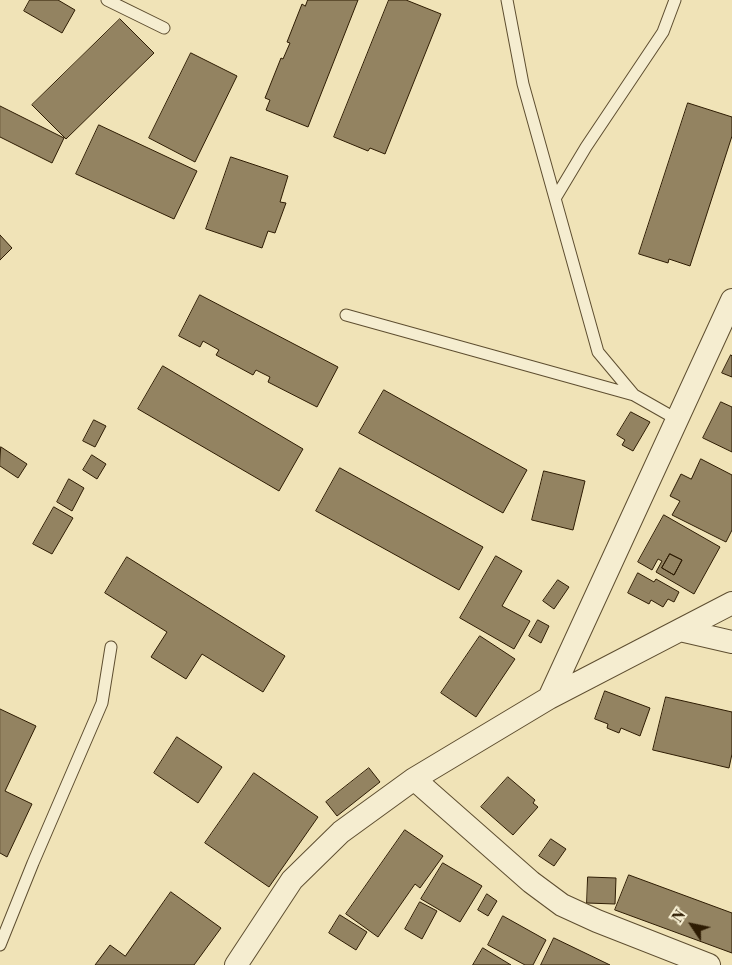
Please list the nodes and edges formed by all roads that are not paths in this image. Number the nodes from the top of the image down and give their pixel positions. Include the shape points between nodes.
1 (107, 0) edge
2 (508, 0) edge
3 (675, 0) edge
4 (164, 28) dead end
5 (556, 197) junction
6 (732, 300) edge
7 (346, 315) dead end
8 (634, 395) junction
9 (678, 420) junction
10 (732, 603) edge
11 (680, 630) junction
12 (732, 642) edge
13 (110, 646) dead end
14 (549, 698) junction
15 (414, 779) junction
16 (0, 946) edge
17 (236, 965) edge
18 (709, 965) edge

1 - 4 lane
2 - 5 lane via 523,84
3 - 5 lane via 663,32
5 - 8 lane via 598,352
6 - 9 street
7 - 8 lane
8 - 9 lane
9 - 14 street
10 - 11 street
11 - 12 street
11 - 14 street
13 - 16 lane via 102,703
14 - 15 street
15 - 17 street via 341,832 292,880
15 - 18 street via 531,882 562,905 597,922

